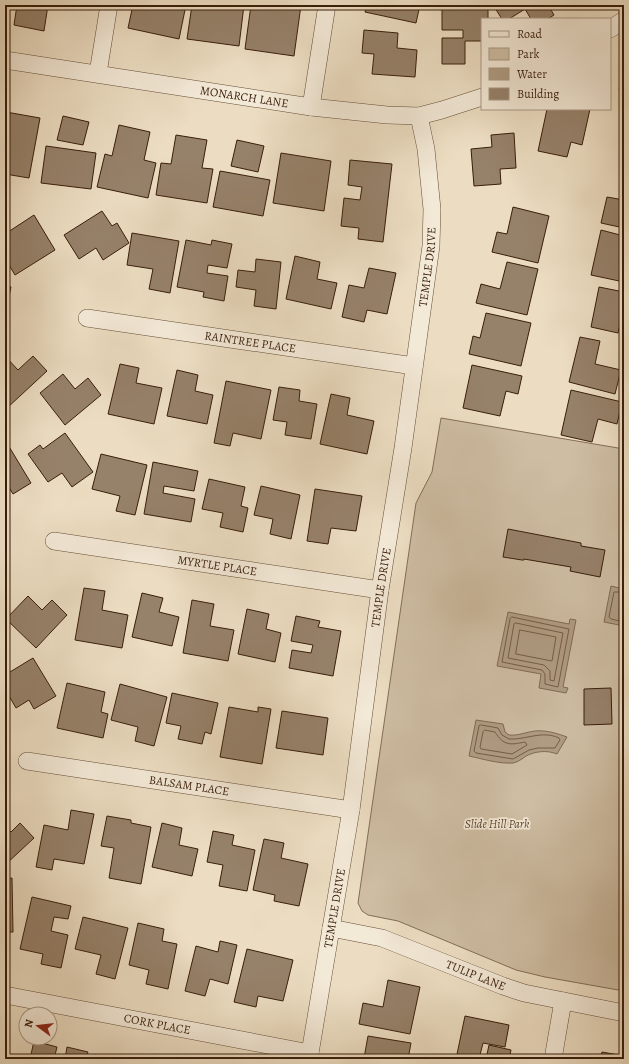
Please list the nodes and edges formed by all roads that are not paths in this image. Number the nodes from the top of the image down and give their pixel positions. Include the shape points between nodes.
1 (109, 5) edge
2 (327, 5) edge
3 (624, 20) edge
4 (611, 28) edge
5 (5, 60) edge
6 (98, 73) junction
7 (481, 97) edge
8 (311, 107) junction
9 (419, 116) junction
10 (87, 318) dead end
11 (414, 366) junction
12 (54, 541) dead end
13 (380, 590) junction
14 (26, 761) dead end
15 (351, 810) junction
16 (331, 928) junction
17 (5, 995) edge
18 (563, 1001) junction
19 (624, 1013) edge
20 (310, 1056) edge
21 (553, 1059) edge

1 - 6 street
2 - 8 street
3 - 4 street
5 - 6 street, MONARCH LANE
6 - 8 street, MONARCH LANE
7 - 9 street, MONARCH LANE
8 - 9 street, MONARCH LANE
9 - 11 street, TEMPLE DRIVE via 426,149 432,224
10 - 11 street, RAINTREE PLACE
11 - 13 street, TEMPLE DRIVE
12 - 13 street, MYRTLE PLACE
13 - 15 street, TEMPLE DRIVE
14 - 15 street, BALSAM PLACE
15 - 16 street, TEMPLE DRIVE
16 - 18 street, TULIP LANE via 382,938 503,986
16 - 20 street, TEMPLE DRIVE
17 - 20 street, CORK PLACE
18 - 19 street, TULIP LANE
18 - 21 street

